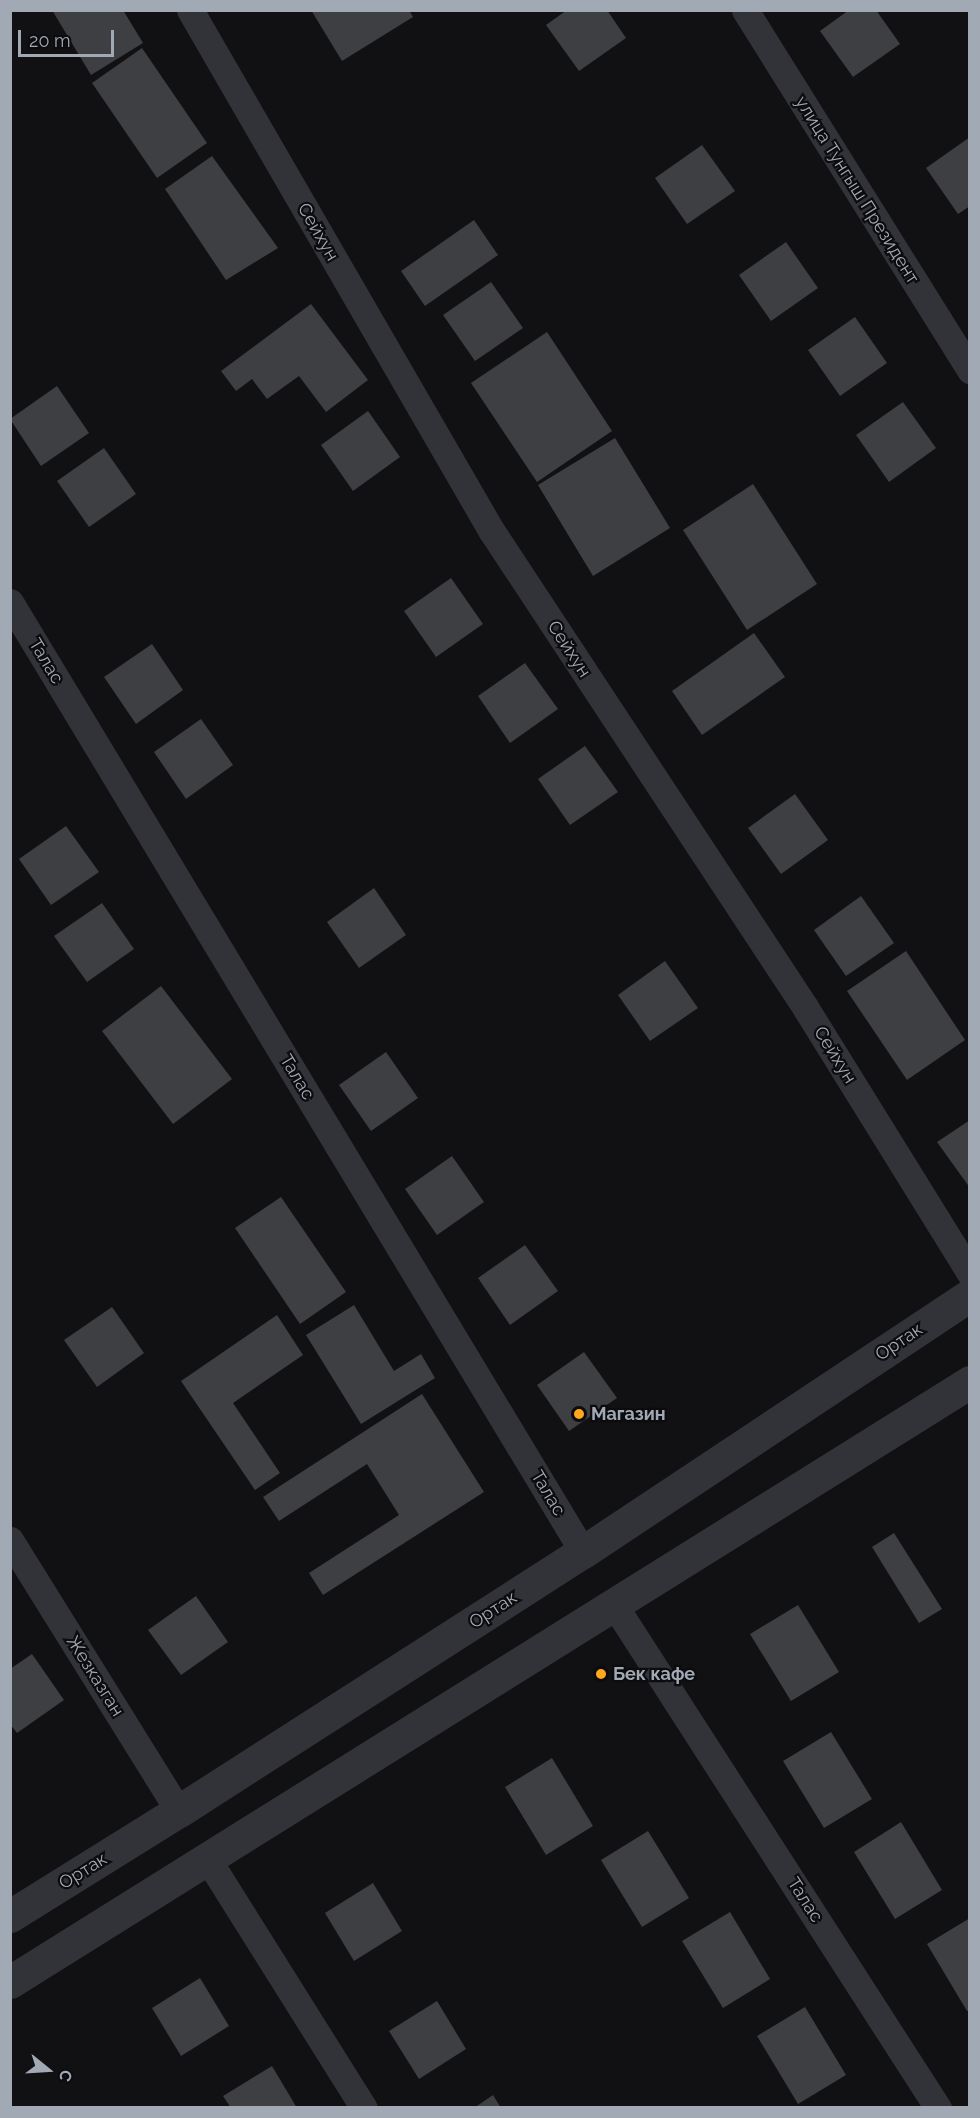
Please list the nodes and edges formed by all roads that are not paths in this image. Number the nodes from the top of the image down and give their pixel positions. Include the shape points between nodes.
1 (190, 10) edge
2 (745, 10) edge
3 (969, 370) edge
4 (10, 602) edge
5 (969, 1273) edge
6 (969, 1295) edge
7 (969, 1382) edge
8 (10, 1540) edge
9 (583, 1552) junction
10 (614, 1603) junction
11 (179, 1811) junction
12 (207, 1858) junction
13 (10, 1916) edge
14 (10, 1982) edge
15 (364, 2108) edge
16 (938, 2108) edge

1 - 5 street, Сейхун via 491,530 805,1007
2 - 3 street, улица Тунгыш Президент
4 - 9 street, Талас
6 - 9 street, Ортак
7 - 10 street
8 - 11 street, Жезказган
9 - 11 street, Ортак
10 - 12 street
10 - 16 street, Талас
11 - 13 street, Ортак
12 - 14 street
12 - 15 street

